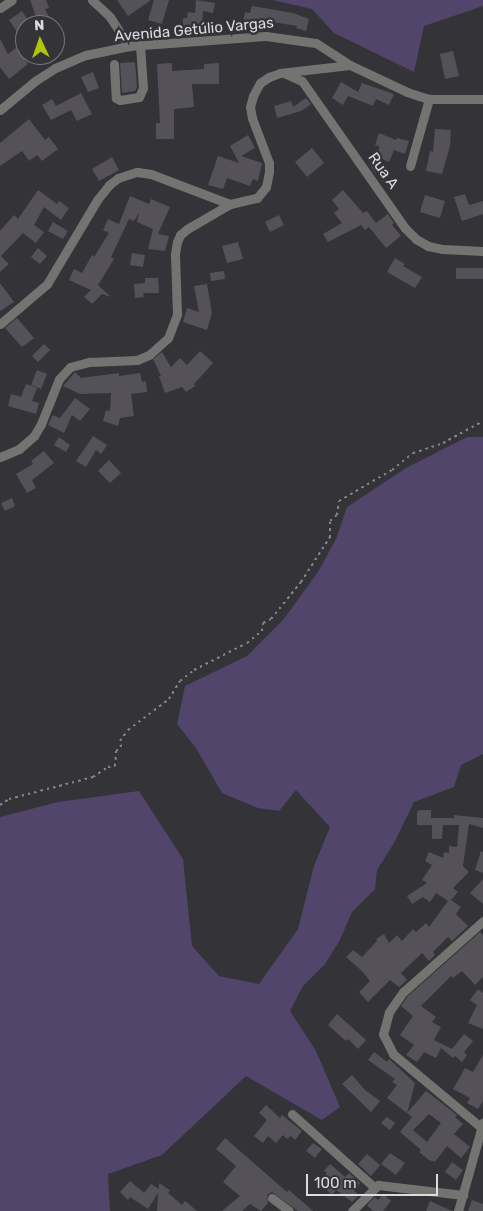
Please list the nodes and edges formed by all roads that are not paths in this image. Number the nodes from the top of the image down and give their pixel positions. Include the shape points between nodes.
1 (12, 0) edge
2 (92, 0) edge
3 (0, 8) edge
4 (140, 45) junction
5 (129, 46) junction
6 (114, 64) dead end
7 (350, 65) junction
8 (280, 73) junction
9 (429, 99) junction
10 (483, 99) edge
11 (0, 110) edge
12 (410, 166) dead end
13 (230, 204) junction
14 (483, 251) edge
15 (0, 324) edge
16 (0, 457) edge
17 (482, 923) edge
18 (292, 1114) dead end
19 (482, 1126) edge
20 (374, 1187) junction
21 (463, 1195) junction
22 (272, 1198) dead end
23 (288, 1211) edge
24 (352, 1211) edge
25 (458, 1211) edge

1 - 3 street
2 - 5 street via 110,17
4 - 5 street, Avenida Getúlio Vargas
4 - 6 street via 143,88 139,97 116,98
4 - 7 street, Avenida Getúlio Vargas via 281,36 316,43
5 - 11 street, Avenida Getúlio Vargas via 86,55 55,68
7 - 8 street
7 - 9 street, Avenida Getúlio Vargas via 406,92
8 - 13 street via 260,83 250,107 269,163 266,187 256,198
8 - 14 street, Rua A via 302,81 416,239 428,246
9 - 10 street, Avenida Getúlio Vargas
9 - 12 street
13 - 15 street via 151,174 136,172 118,178 97,200 47,284
13 - 16 street via 180,235 175,254 177,314 168,338 149,355 137,360 89,362 70,367 59,380 34,436 19,450
17 - 19 street via 403,992 389,1012 383,1034 393,1054
18 - 20 street
19 - 21 street
20 - 21 street via 386,1184
20 - 24 street
21 - 25 street
22 - 23 street

